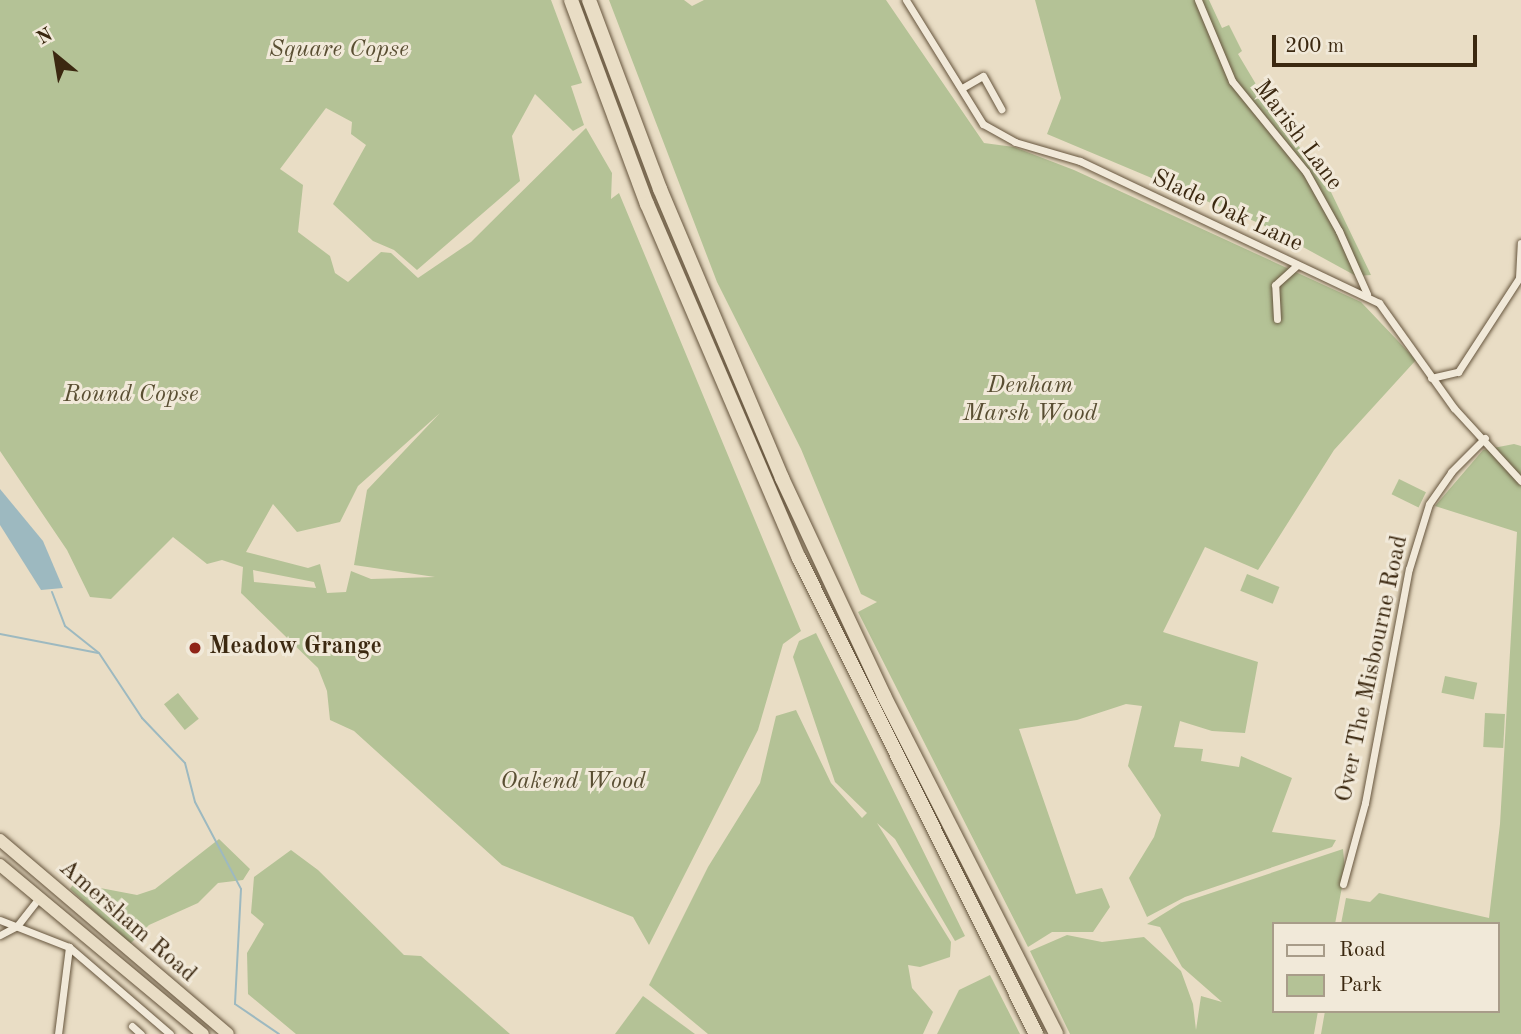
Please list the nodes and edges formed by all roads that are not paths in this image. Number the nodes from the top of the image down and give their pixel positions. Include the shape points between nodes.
1 (570, 0) edge
2 (589, 0) edge
3 (906, 0) edge
4 (1198, 0) edge
5 (962, 88) junction
6 (1001, 109) dead end
7 (1521, 243) edge
8 (1297, 265) junction
9 (1367, 294) junction
10 (1277, 319) dead end
11 (1431, 379) junction
12 (1485, 438) junction
13 (1521, 481) edge
14 (0, 840) edge
15 (0, 865) edge
16 (1343, 884) dead end
17 (39, 898) junction
18 (0, 920) edge
19 (17, 926) junction
20 (0, 935) edge
21 (69, 947) junction
22 (132, 1026) dead end
23 (58, 1034) edge
24 (141, 1034) edge
25 (170, 1034) edge
26 (203, 1034) edge
27 (228, 1034) edge
28 (1036, 1034) edge
29 (1056, 1034) edge

1 - 28 highway via 647,204 799,558
2 - 29 highway via 665,202 782,478 884,696
3 - 5 street, Slade Oak Lane
4 - 9 street, Marish Lane via 1232,81 1306,172
5 - 6 street via 983,76
5 - 8 street, Slade Oak Lane via 983,124 1015,142 1080,161
7 - 11 street via 1519,278 1458,372
8 - 9 street, Slade Oak Lane
8 - 10 street via 1275,285
9 - 11 street, Slade Oak Lane via 1394,322
11 - 12 street, Slade Oak Lane
12 - 13 street, Slade Oak Lane
12 - 16 street, Over The Misbourne Road via 1451,472 1429,505 1409,569 1365,803
14 - 27 highway, Amersham Road
15 - 17 highway
17 - 19 street
17 - 26 highway
18 - 19 street
19 - 20 street
19 - 21 street
21 - 23 street
21 - 25 street
22 - 24 street

